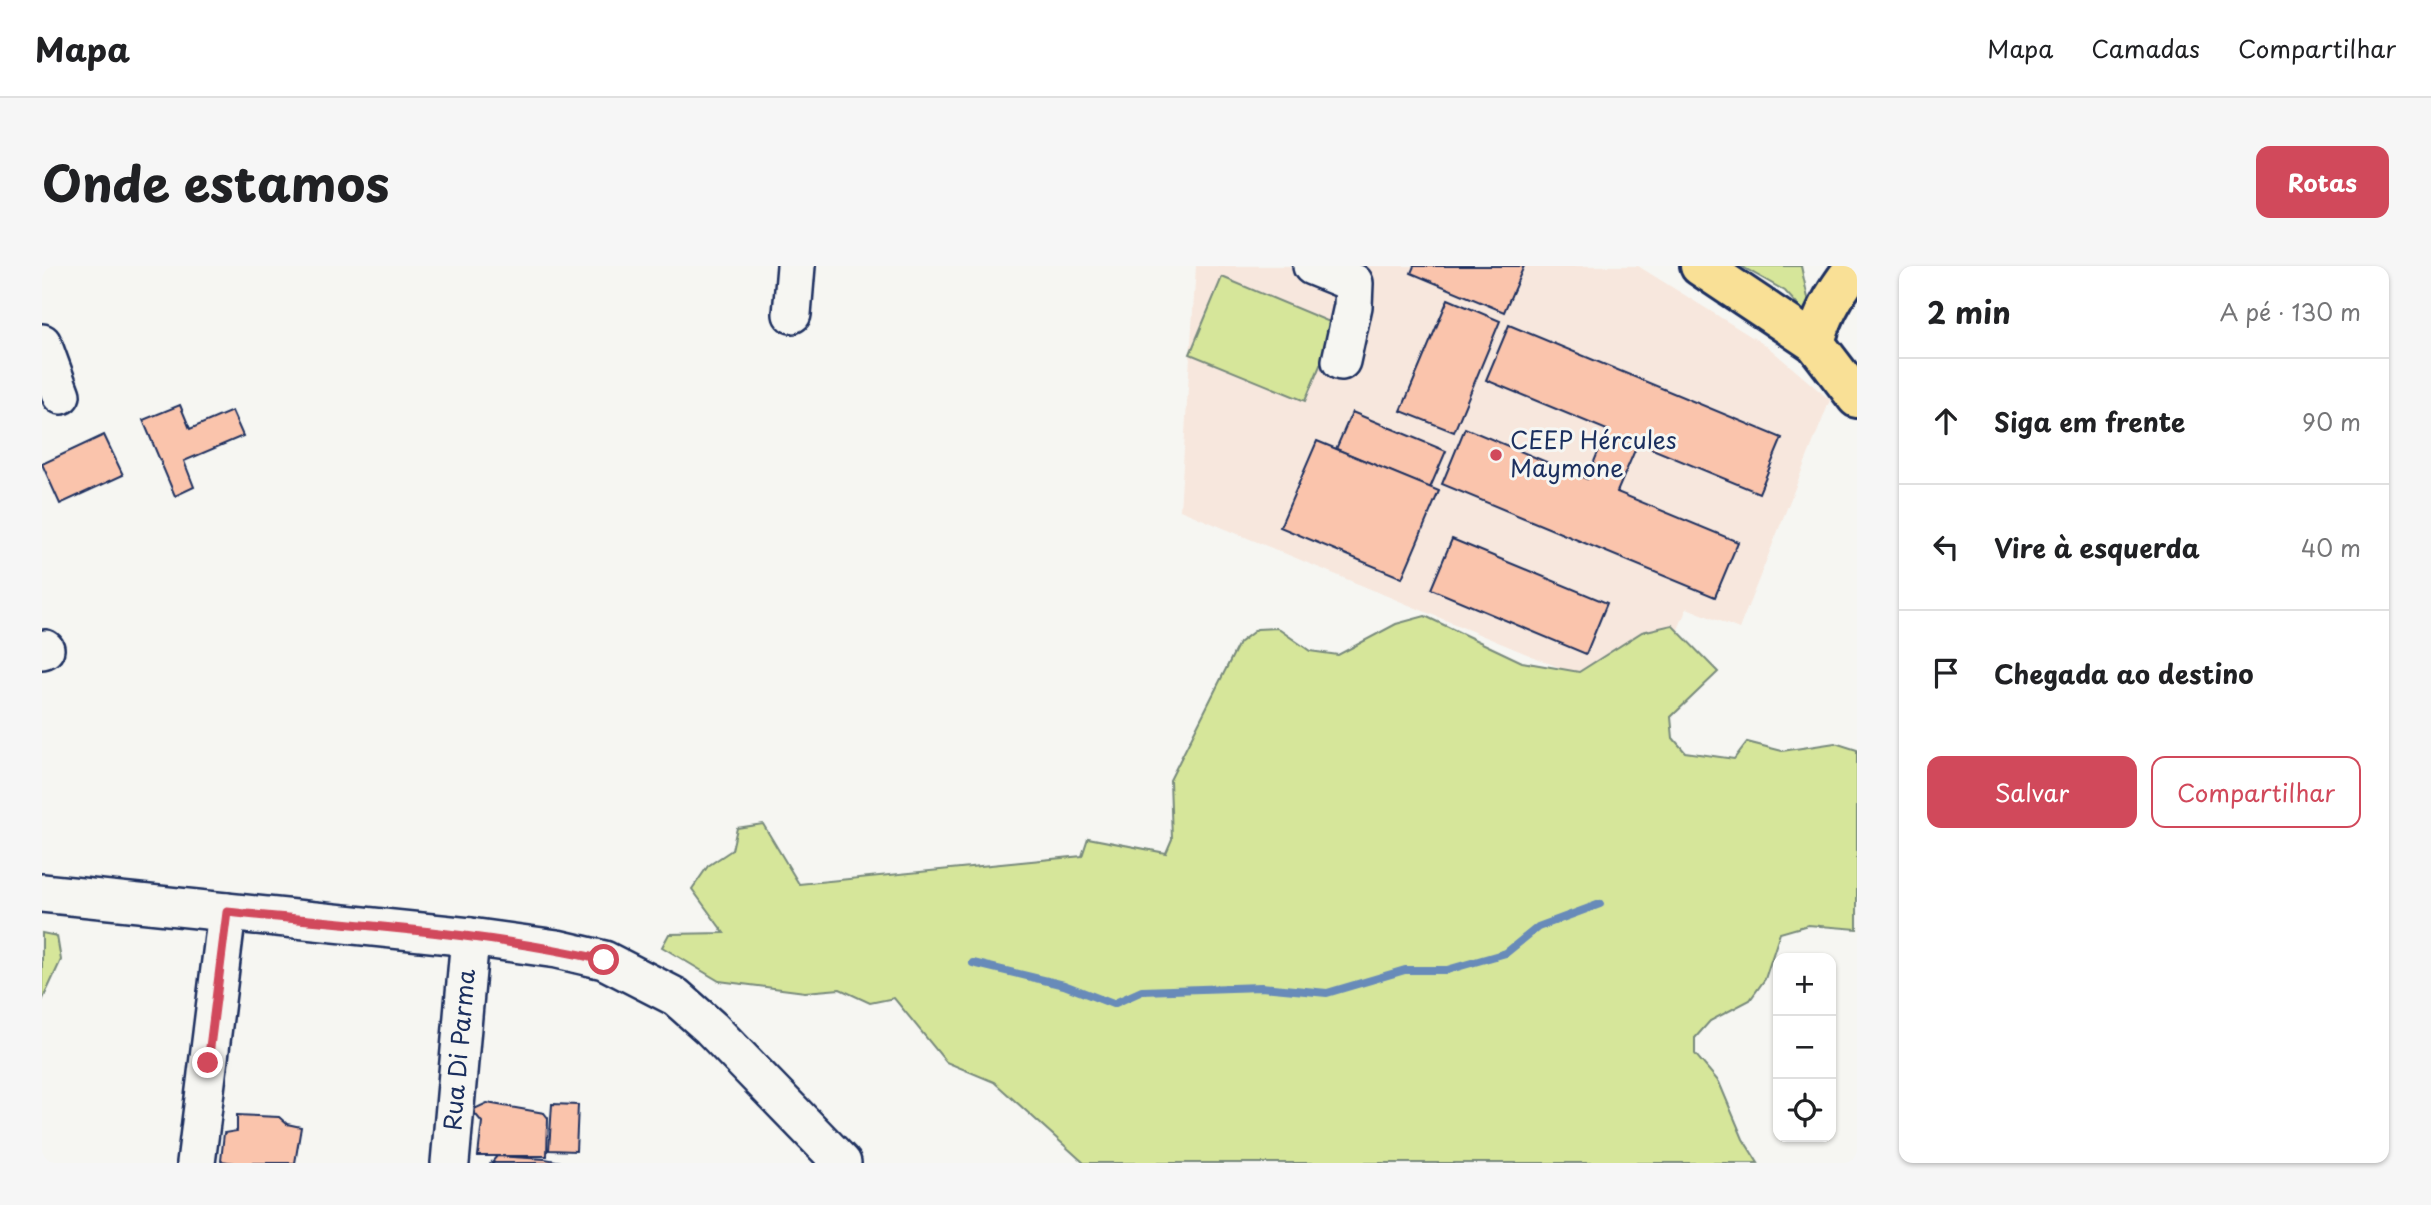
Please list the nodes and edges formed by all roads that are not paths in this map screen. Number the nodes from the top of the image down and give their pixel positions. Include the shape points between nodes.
1 (796, 266) edge
2 (1312, 266) edge
3 (1700, 266) edge
4 (1856, 266) edge
5 (1358, 275) edge
6 (1829, 283) edge
7 (792, 314) dead end
8 (42, 343) edge
9 (1815, 343) junction
10 (1341, 361) dead end
11 (1856, 393) edge
12 (61, 395) dead end
13 (42, 893) edge
14 (227, 912) junction
15 (470, 937) junction
16 (196, 1163) edge
17 (450, 1163) edge
18 (842, 1163) edge

1 - 7 street
2 - 5 street
3 - 9 main road
4 - 6 main road
5 - 10 street
6 - 9 main road
8 - 12 street
9 - 11 main road
13 - 14 street
14 - 15 street
14 - 16 street
15 - 17 street, Rua Di Parma
15 - 18 street via 604,960 676,996

